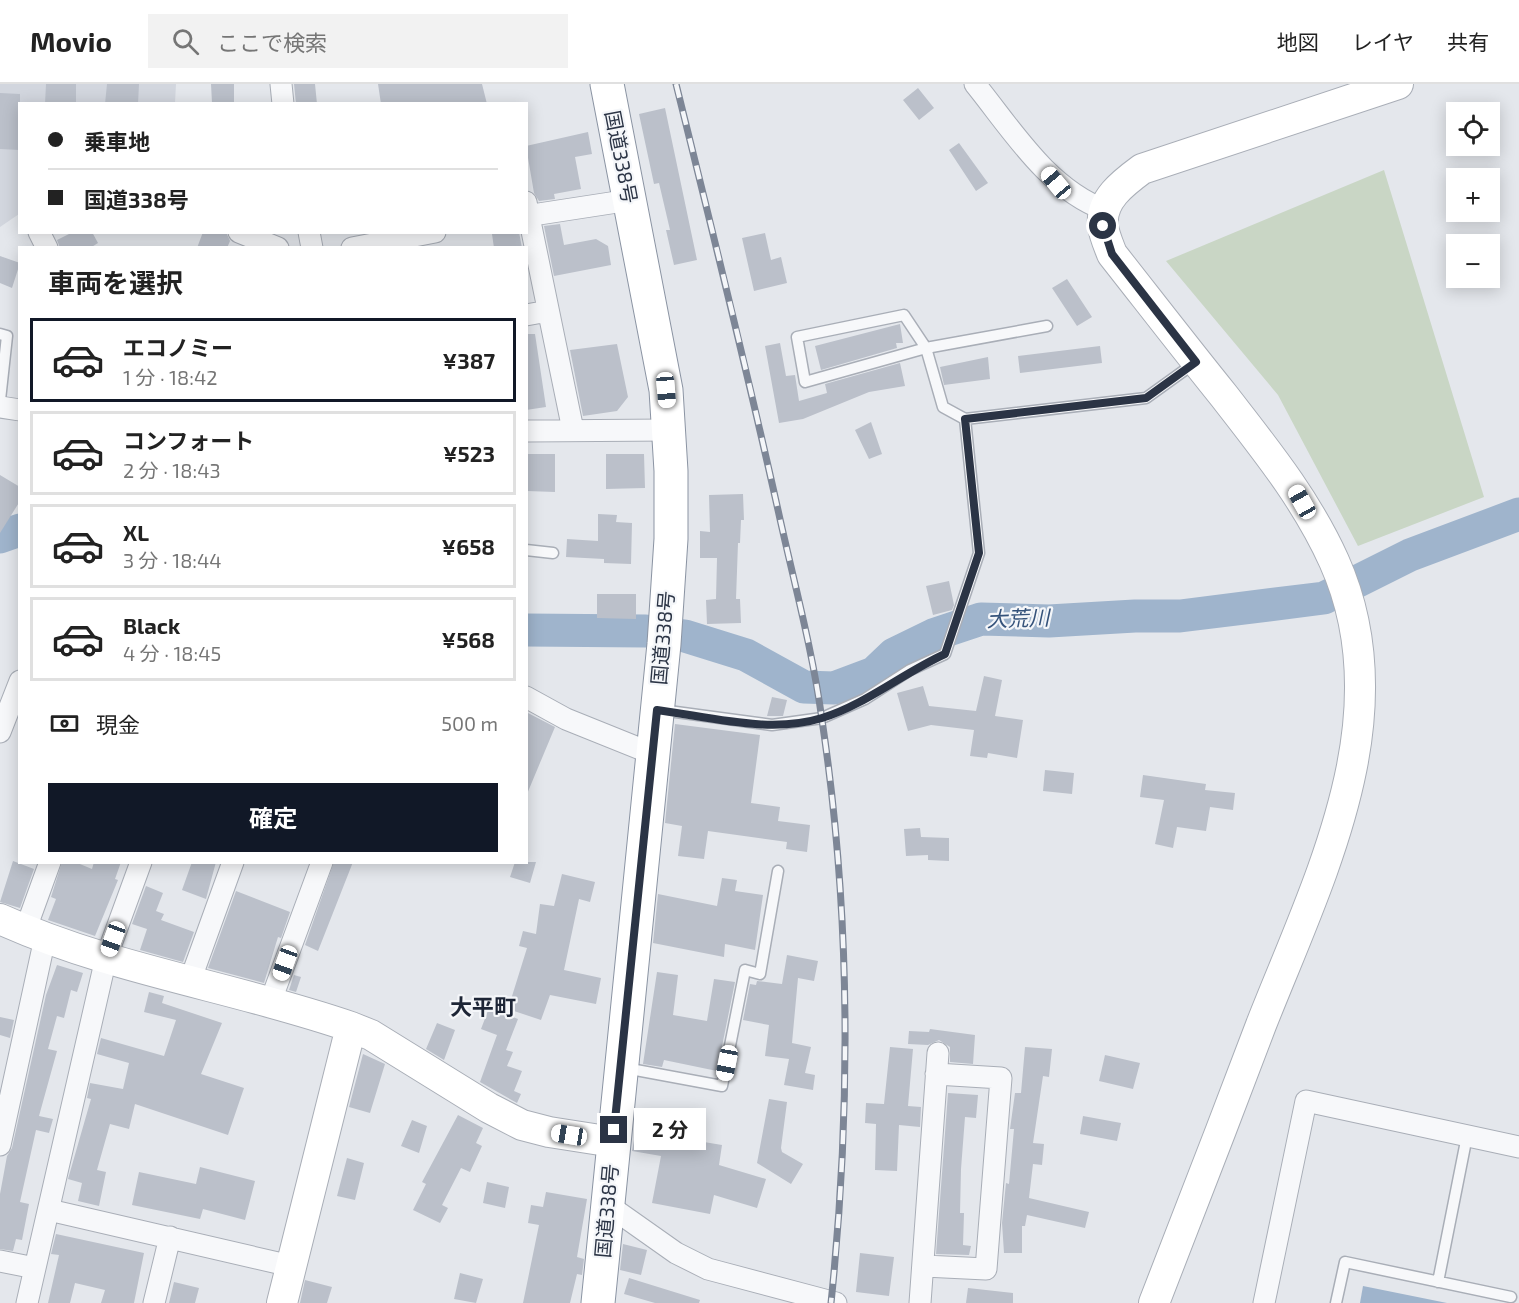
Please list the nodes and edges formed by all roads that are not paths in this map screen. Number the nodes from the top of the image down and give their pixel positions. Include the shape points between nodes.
1 (281, 84) edge
2 (607, 84) edge
3 (975, 84) edge
4 (1398, 84) edge
5 (283, 102) edge
6 (630, 200) junction
7 (1105, 210) junction
8 (528, 211) edge
9 (528, 216) edge
10 (245, 234) edge
11 (425, 234) edge
12 (273, 246) edge
13 (362, 246) edge
14 (548, 311) junction
15 (528, 315) edge
16 (1047, 326) dead end
17 (0, 334) edge
18 (926, 348) junction
19 (1196, 362) junction
20 (0, 400) edge
21 (0, 406) edge
22 (18, 410) edge
23 (965, 419) junction
24 (573, 430) junction
25 (670, 430) junction
26 (528, 431) edge
27 (528, 550) edge
28 (553, 553) dead end
29 (18, 686) edge
30 (528, 698) edge
31 (657, 710) junction
32 (0, 732) edge
33 (653, 754) junction
34 (49, 864) edge
35 (140, 864) edge
36 (232, 864) edge
37 (321, 864) edge
38 (778, 871) dead end
39 (24, 929) edge
40 (106, 958) junction
41 (190, 981) junction
42 (270, 1003) junction
43 (351, 1027) junction
44 (938, 1053) dead end
45 (622, 1068) junction
46 (936, 1074) junction
47 (1467, 1136) junction
48 (613, 1142) junction
49 (0, 1145) edge
50 (1519, 1147) edge
51 (608, 1205) junction
52 (49, 1210) junction
53 (170, 1237) junction
54 (0, 1261) edge
55 (291, 1266) junction
56 (924, 1266) junction
57 (35, 1268) junction
58 (1438, 1282) junction
59 (1511, 1297) dead end
60 (27, 1303) edge
61 (154, 1303) edge
62 (282, 1303) edge
63 (598, 1303) edge
64 (836, 1303) edge
65 (920, 1303) edge
66 (1154, 1303) edge
67 (1264, 1303) edge
68 (1336, 1303) edge

1 - 5 street
2 - 6 highway, 国道338号
3 - 7 street via 1056,183 1082,201
4 - 7 street via 1142,169 1116,188
6 - 8 street
6 - 25 highway, 国道338号
7 - 19 street via 1103,226 1112,254
9 - 14 street
10 - 12 street
11 - 13 street
14 - 15 street
14 - 24 street
16 - 18 lane
17 - 20 lane via 7,336
18 - 18 lane via 805,382 797,337 904,315
18 - 23 lane via 943,407
19 - 23 lane via 1146,398
19 - 66 street via 1291,482 1334,562 1356,631 1359,705 1354,761 1333,842
21 - 22 street
23 - 31 lane via 979,553 945,654 822,718 772,725
24 - 25 street
24 - 26 street
25 - 31 highway, 国道338号 via 671,539
27 - 28 lane
29 - 32 street
30 - 33 street via 566,719
31 - 33 highway, 国道338号
33 - 45 highway, 国道338号
34 - 39 street
35 - 40 street
36 - 41 street
37 - 42 street
38 - 45 lane via 760,974 745,970 722,1086
39 - 40 street
39 - 49 street
40 - 41 street
40 - 52 street
41 - 42 street
42 - 43 street
43 - 48 street via 522,1125
43 - 55 street
44 - 46 street
45 - 48 highway, 国道338号
46 - 56 street
46 - 56 street via 1001,1078 986,1269
47 - 50 street
47 - 58 lane
47 - 67 street via 1306,1101
48 - 51 highway, 国道338号
51 - 63 highway, 国道338号
51 - 64 street via 676,1253 708,1269
52 - 53 street
52 - 57 street
53 - 55 street
53 - 61 street
54 - 57 street
55 - 62 street
56 - 65 street
57 - 60 street
58 - 59 lane
58 - 68 lane via 1345,1262

